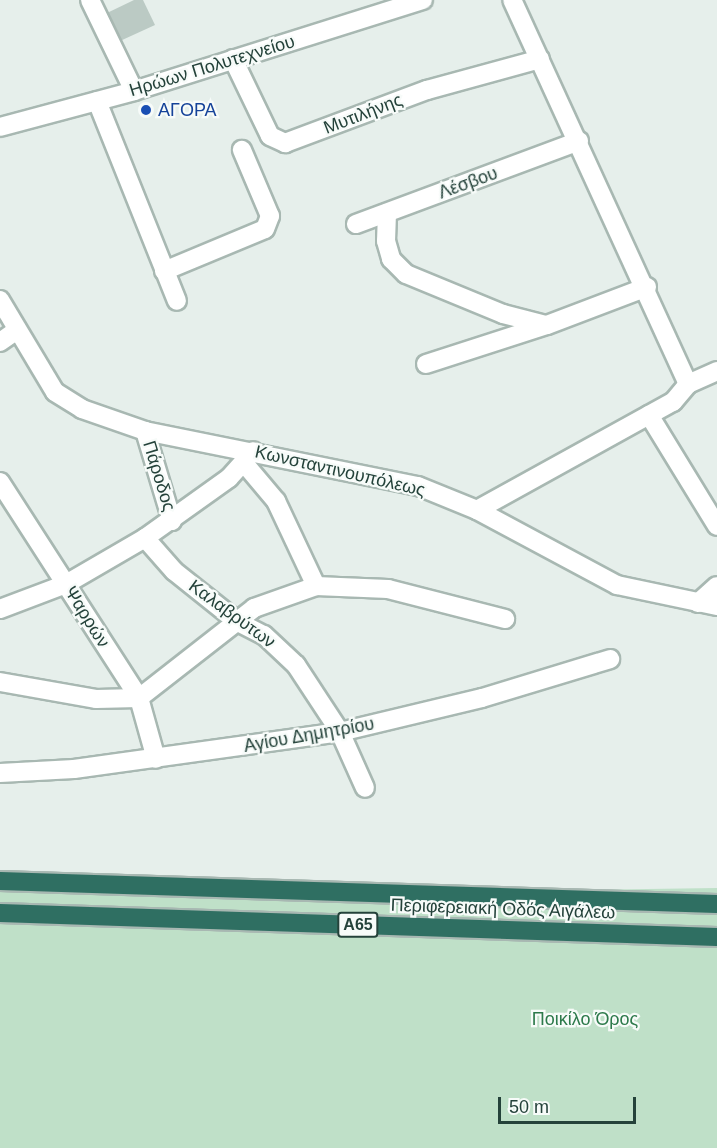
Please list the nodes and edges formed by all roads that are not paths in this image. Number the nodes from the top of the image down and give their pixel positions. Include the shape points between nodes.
1 (90, 0) edge
2 (423, 0) edge
3 (512, 0) edge
4 (233, 59) junction
5 (540, 59) junction
6 (134, 91) junction
7 (97, 101) junction
8 (0, 127) edge
9 (579, 141) junction
10 (242, 150) dead end
11 (387, 213) junction
12 (356, 224) dead end
13 (164, 271) junction
14 (647, 287) junction
15 (0, 300) edge
16 (177, 301) dead end
17 (547, 325) junction
18 (17, 330) junction
19 (0, 342) edge
20 (426, 364) dead end
21 (717, 371) edge
22 (688, 384) junction
23 (649, 415) junction
24 (145, 431) junction
25 (248, 457) junction
26 (0, 482) edge
27 (477, 510) junction
28 (172, 521) junction
29 (717, 526) edge
30 (145, 538) junction
31 (66, 584) junction
32 (316, 586) junction
33 (717, 586) edge
34 (698, 603) junction
35 (717, 606) edge
36 (0, 609) edge
37 (505, 619) dead end
38 (238, 622) junction
39 (610, 658) dead end
40 (0, 682) edge
41 (138, 698) junction
42 (340, 732) junction
43 (156, 759) junction
44 (0, 773) edge
45 (365, 788) dead end
46 (0, 881) edge
47 (717, 904) edge
48 (0, 913) edge
49 (717, 937) edge

1 - 6 street
2 - 4 street, Ηρώων Πολυτεχνείου
3 - 5 street
4 - 5 street, Μυτιλήνης via 270,136 285,143 427,90
4 - 6 street, Ηρώων Πολυτεχνείου
5 - 9 street
6 - 7 street, Ηρώων Πολυτεχνείου
7 - 8 street, Ηρώων Πολυτεχνείου
7 - 13 street
9 - 11 street, Λέσβου
9 - 14 street
10 - 13 street via 270,216 265,230
11 - 12 street, Λέσβου
11 - 17 street via 386,241 391,259 406,274 503,314
13 - 16 street
14 - 17 street
14 - 22 street
15 - 18 street, Κωνσταντινουπόλεως
17 - 20 street
18 - 19 street
18 - 24 street, Κωνσταντινουπόλεως via 55,392 82,409
21 - 22 street
22 - 23 street via 672,402
23 - 27 street
23 - 29 street
24 - 25 street, Κωνσταντινουπόλεως
24 - 28 street, Πάροδος
25 - 27 street, Κωνσταντινουπόλεως via 418,486
25 - 28 street
25 - 32 street via 276,501
26 - 31 street, Ψαρρών
27 - 34 street, Κωνσταντινουπόλεως via 617,585
28 - 30 street
30 - 31 street
30 - 38 street, Καλαβρύτων via 174,571
31 - 36 street
31 - 41 street, Ψαρρών
32 - 37 street via 388,590
32 - 38 street via 273,599
33 - 34 street
34 - 35 street, Κωνσταντινουπόλεως
38 - 41 street
38 - 42 street, Καλαβρύτων via 264,634 296,665
39 - 42 street, Αγίου Δημητρίου via 482,698
40 - 41 street via 96,699
41 - 43 street, Ψαρρών
42 - 43 street, Αγίου Δημητρίου
42 - 45 street, Καλαβρύτων
43 - 44 street, Αγίου Δημητρίου
46 - 47 highway, Περιφερειακή Οδός Αιγάλεω / Α65
48 - 49 highway, Περιφερειακή Οδός Αιγάλεω / Α65

